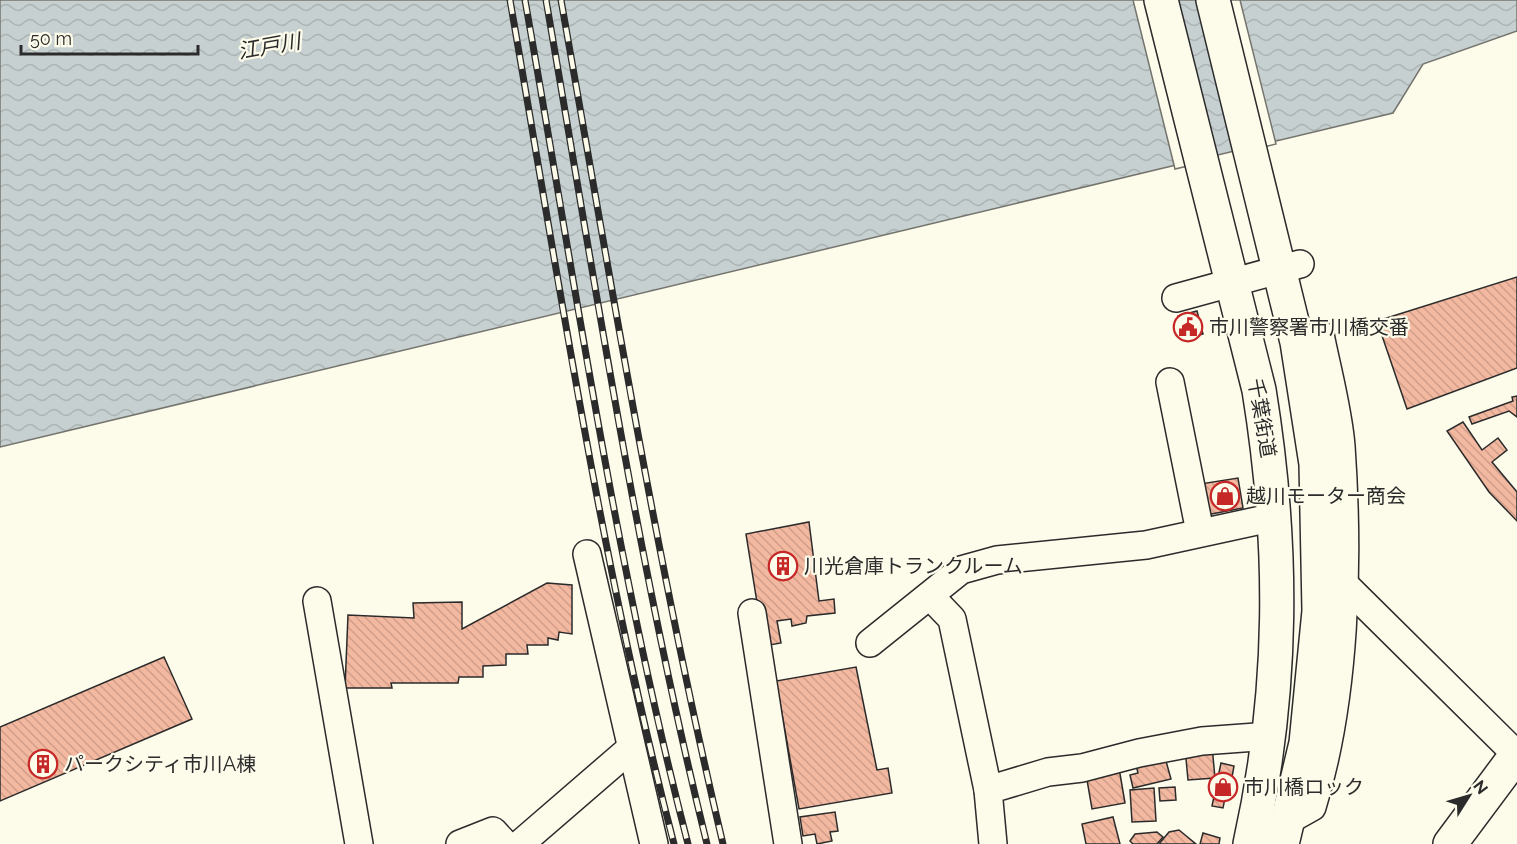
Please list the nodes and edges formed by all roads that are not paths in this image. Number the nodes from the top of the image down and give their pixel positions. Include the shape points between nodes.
1 (1161, 0) edge
2 (1213, 0) edge
3 (1284, 259) junction
4 (1228, 269) junction
5 (1176, 298) dead end
6 (1320, 334) dead end
7 (1170, 381) dead end
8 (1275, 516) junction
9 (1200, 532) junction
10 (586, 554) dead end
11 (1343, 583) junction
12 (930, 596) junction
13 (317, 601) dead end
14 (752, 613) dead end
15 (870, 643) dead end
16 (1270, 736) junction
17 (630, 749) junction
18 (1517, 755) edge
19 (988, 790) junction
20 (1285, 833) edge
21 (359, 844) edge
22 (460, 844) edge
23 (505, 844) edge
24 (520, 844) edge
25 (654, 844) edge
26 (788, 844) edge
27 (993, 844) edge
28 (1250, 844) edge
29 (1450, 844) edge

1 - 4 main road, 千葉街道
2 - 3 main road
3 - 4 street
3 - 20 main road via 1316,464 1319,540 1318,611 1306,743
4 - 5 street
4 - 8 main road, 千葉街道 via 1259,390
6 - 11 street via 1341,444
7 - 9 street
8 - 9 street
8 - 16 main road, 千葉街道 via 1277,644
9 - 12 street via 1146,545 997,560 961,570
10 - 17 street
11 - 18 street
11 - 20 street via 1335,707 1324,768 1312,807
12 - 15 street
12 - 19 street via 952,619
13 - 21 street
14 - 26 street
16 - 19 street via 1202,741 1160,749 1048,772
16 - 28 main road, 千葉街道
17 - 24 street
17 - 25 street
18 - 29 main road
19 - 27 street
22 - 23 street via 493,831

